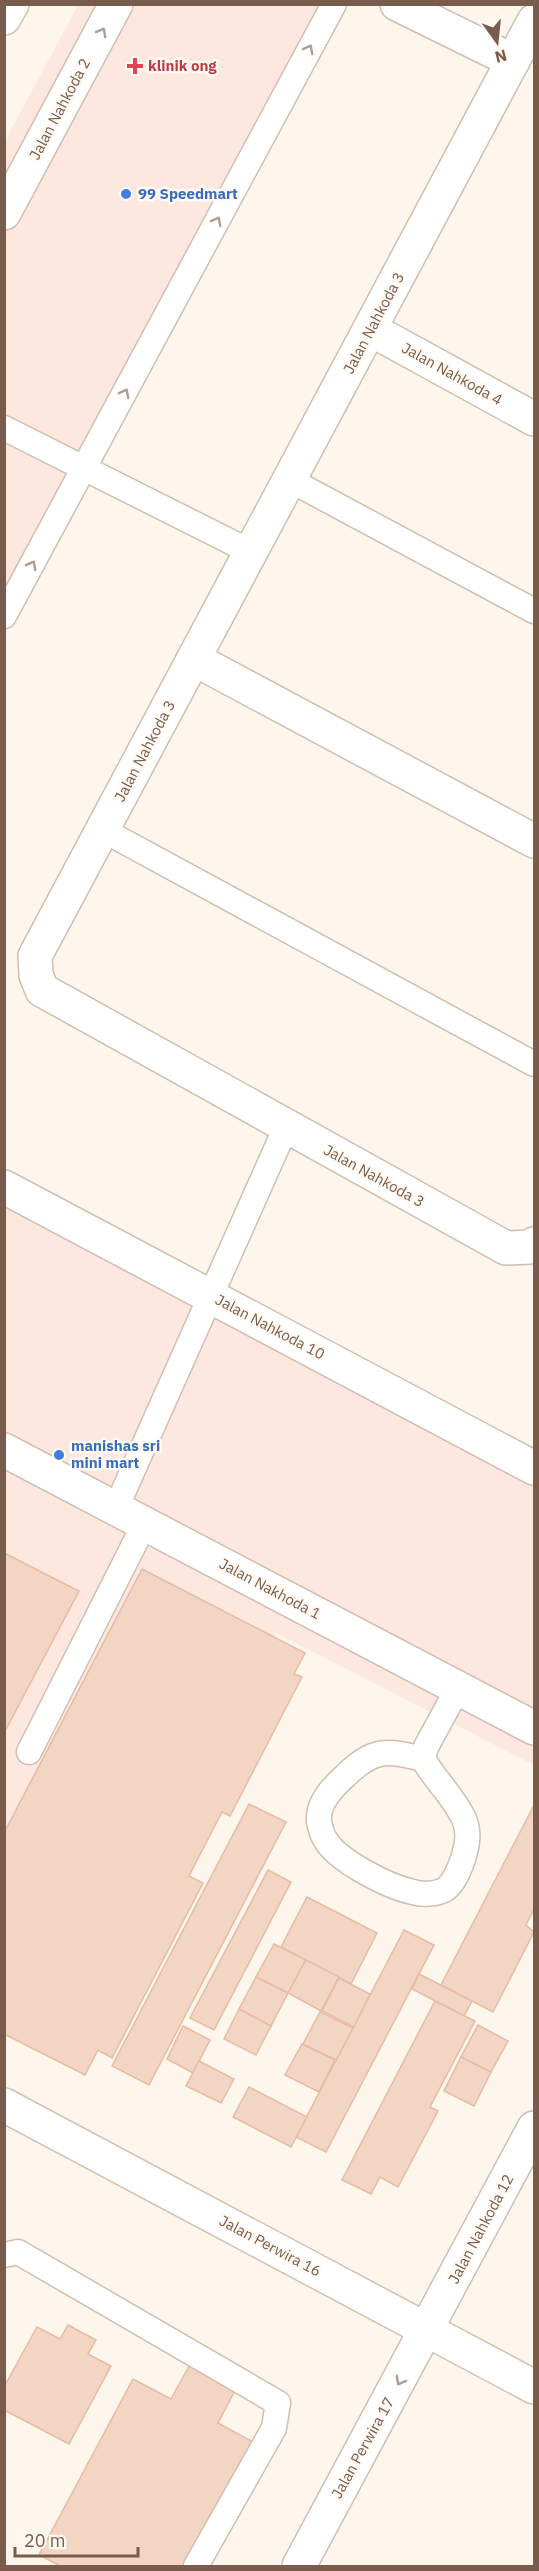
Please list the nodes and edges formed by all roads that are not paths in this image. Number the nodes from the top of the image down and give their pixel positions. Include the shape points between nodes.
1 (12, 4) edge
2 (116, 4) edge
3 (334, 4) edge
4 (397, 4) edge
5 (4, 18) edge
6 (534, 21) edge
7 (513, 61) junction
8 (4, 213) edge
9 (370, 329) junction
10 (534, 418) edge
11 (4, 428) edge
12 (84, 468) junction
13 (290, 480) junction
14 (251, 552) junction
15 (534, 611) edge
16 (4, 616) edge
17 (194, 659) junction
18 (102, 830) junction
19 (534, 841) edge
20 (534, 1064) edge
21 (286, 1127) junction
22 (4, 1187) edge
23 (534, 1244) edge
24 (211, 1296) junction
25 (4, 1450) edge
26 (534, 1468) edge
27 (116, 1508) junction
28 (145, 1523) junction
29 (458, 1688) junction
30 (534, 1728) edge
31 (29, 1752) dead end
32 (423, 1759) junction
33 (4, 2105) edge
34 (534, 2128) edge
35 (4, 2255) edge
36 (428, 2330) junction
37 (534, 2387) edge
38 (196, 2566) edge
39 (299, 2566) edge

1 - 5 street
8 -> 2 street, Jalan Nahkoda 2
12 -> 3 lane
4 - 7 street
6 - 7 street, Jalan Nahkoda 3
7 - 9 street, Jalan Nahkoda 3
9 - 10 street, Jalan Nahkoda 4
9 - 13 street, Jalan Nahkoda 3
11 - 12 lane
12 - 14 lane
16 -> 12 lane
13 - 14 street, Jalan Nahkoda 3
13 - 15 lane
14 - 17 street, Jalan Nahkoda 3
17 - 18 street, Jalan Nahkoda 3
17 - 19 street
18 - 20 lane
18 - 21 street, Jalan Nahkoda 3 via 35,956 42,990
21 - 23 street, Jalan Nahkoda 3 via 506,1248
21 - 24 lane
22 - 24 street, Jalan Nahkoda 10
24 - 26 street, Jalan Nahkoda 10
24 - 27 lane
25 - 27 street, Jalan Nakhoda 1
27 - 28 street, Jalan Nakhoda 1
28 - 29 street, Jalan Nakhoda 1
28 - 31 lane
29 - 30 street, Jalan Nakhoda 1
29 - 32 lane
32 - 32 lane via 465,1821 468,1842 461,1867 447,1888 435,1893 414,1893 344,1859 325,1839 319,1820 328,1793 354,1767 374,1754 396,1752
33 - 36 street, Jalan Perwira 16
34 - 36 street, Jalan Nahkoda 12
35 - 38 lane via 18,2252 278,2403 274,2428
36 - 37 street, Jalan Perwira 16
36 -> 39 street, Jalan Perwira 17

